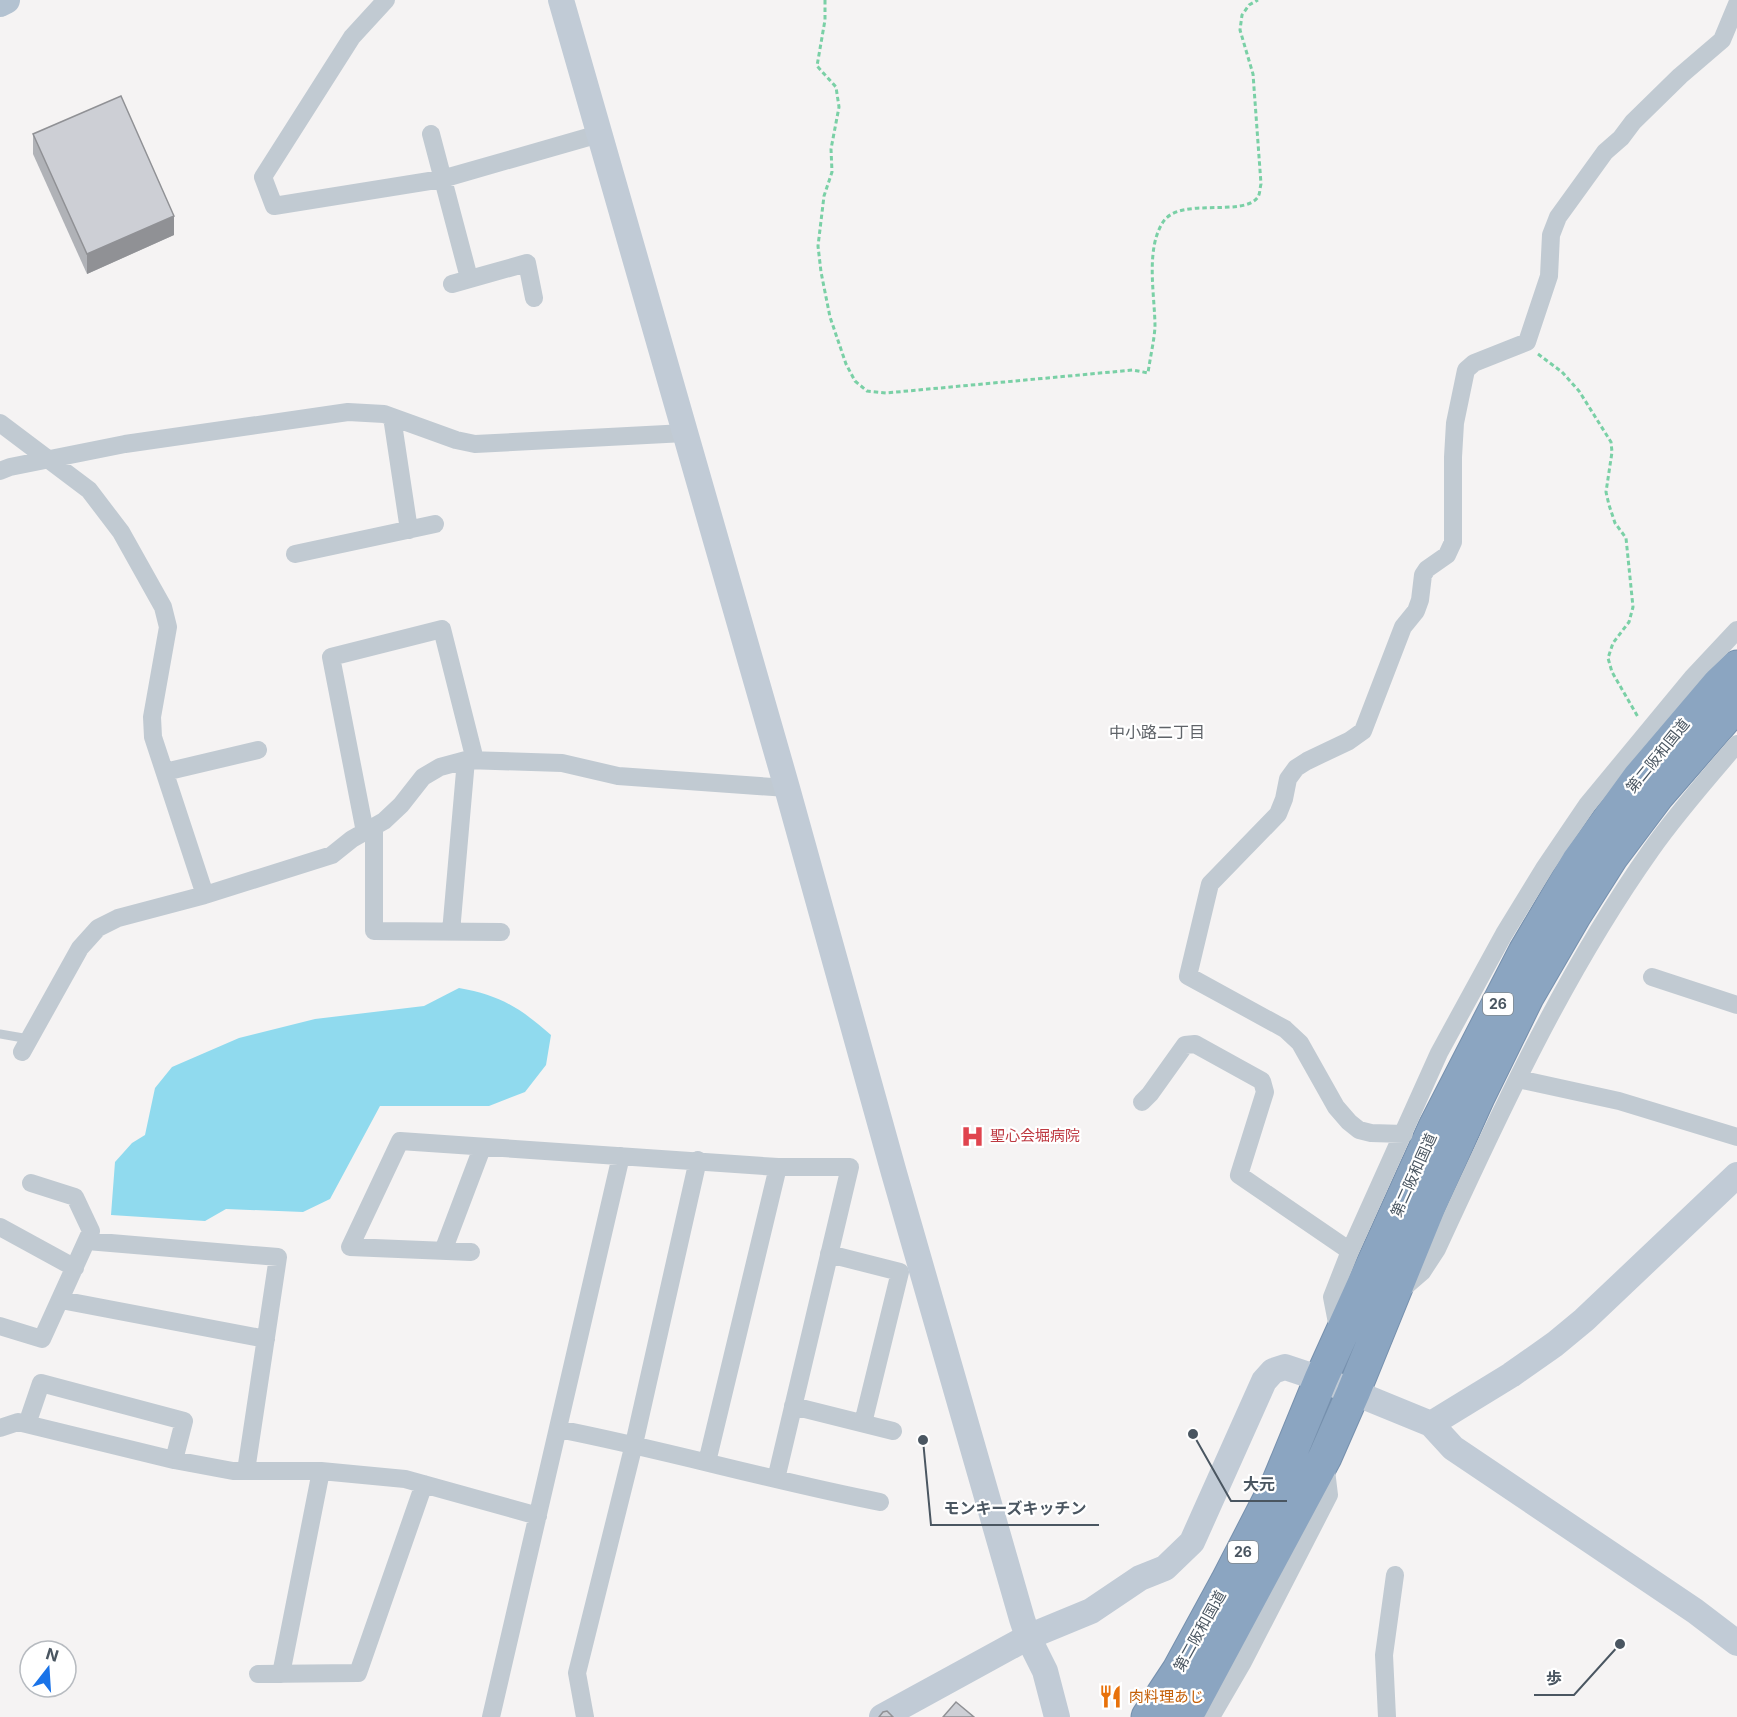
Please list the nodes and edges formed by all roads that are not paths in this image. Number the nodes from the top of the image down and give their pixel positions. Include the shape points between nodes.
1 (6, 0) edge
2 (386, 0) edge
3 (561, 0) edge
4 (0, 3) edge
5 (1737, 4) edge
6 (431, 134) dead end
7 (599, 134) junction
8 (442, 179) junction
9 (534, 298) dead end
10 (393, 417) junction
11 (0, 423) edge
12 (685, 433) junction
13 (47, 459) junction
14 (0, 471) edge
15 (435, 524) dead end
16 (409, 530) junction
17 (295, 554) dead end
18 (1737, 630) edge
19 (1737, 667) edge
20 (1737, 704) edge
21 (1737, 744) edge
22 (258, 750) dead end
23 (470, 760) junction
24 (165, 772) junction
25 (787, 788) junction
26 (370, 829) junction
27 (205, 895) junction
28 (451, 932) junction
29 (501, 932) dead end
30 (1652, 977) dead end
31 (1737, 1005) edge
32 (0, 1034) edge
33 (26, 1045) joint
34 (1518, 1079) junction
35 (1142, 1102) dead end
36 (1404, 1134) junction
37 (1737, 1137) edge
38 (482, 1148) junction
39 (621, 1156) junction
40 (698, 1160) junction
41 (778, 1167) junction
42 (1737, 1175) edge
43 (31, 1184) dead end
44 (0, 1227) edge
45 (87, 1241) junction
46 (443, 1251) junction
47 (1350, 1251) junction
48 (471, 1252) dead end
49 (829, 1254) junction
50 (75, 1268) junction
51 (1391, 1299) junction
52 (60, 1300) junction
53 (0, 1326) edge
54 (1340, 1338) junction
55 (266, 1339) junction
56 (1321, 1379) junction
57 (1353, 1393) junction
58 (793, 1406) junction
59 (863, 1423) junction
60 (27, 1424) junction
61 (1431, 1424) junction
62 (0, 1428) edge
63 (558, 1429) junction
64 (893, 1431) dead end
65 (634, 1444) junction
66 (1325, 1457) junction
67 (174, 1460) junction
68 (707, 1462) junction
69 (246, 1471) junction
70 (321, 1471) junction
71 (776, 1479) junction
72 (424, 1484) junction
73 (880, 1502) dead end
74 (538, 1516) junction
75 (1395, 1575) dead end
76 (1028, 1637) junction
77 (1737, 1643) edge
78 (258, 1674) dead end
79 (281, 1674) junction
80 (491, 1717) edge
81 (585, 1717) edge
82 (882, 1717) edge
83 (1057, 1717) edge
84 (1148, 1717) edge
85 (1183, 1717) edge
86 (1211, 1717) edge
87 (1387, 1717) edge

1 - 4 main road
2 - 8 street via 352,37 263,177 274,206
3 - 7 street
5 - 36 street via 1722,40 1680,76 1605,152 1558,217 1551,235 1549,276 1527,342 1474,363 1466,370 1452,457 1453,542 1447,555 1423,575 1416,611 1402,627 1363,731 1296,768 1288,779 1278,814 1210,884 1188,976 1286,1029 1300,1043 1336,1107 1359,1130
6 - 8 street
7 - 8 street
7 - 12 street
8 - 9 street via 460,281 527,263
10 - 12 street via 475,444
10 - 13 street via 348,412
10 - 16 street
11 - 13 street
12 - 25 street
13 - 14 street
13 - 24 street via 88,490 121,532 163,607 168,627 152,717 153,737
15 - 16 street
16 - 17 street
18 - 36 street via 1646,731 1587,805 1545,867 1439,1053
19 - 54 highway, 第二阪和国道 / 26 via 1639,778 1578,862 1525,952 1435,1127
20 - 51 highway, 第二阪和国道 / 26 via 1657,796 1574,916 1527,998 1478,1097
21 - 34 street via 1652,849 1575,969
22 - 24 street
23 - 25 street via 562,763 618,776
23 - 26 street via 440,767 423,777 401,805
23 - 26 street via 442,629 331,657
23 - 28 street
24 - 27 street
25 - 76 street
26 - 27 street via 332,855
26 - 28 street via 374,931
27 - 33 street via 118,918 98,928 80,948
28 - 29 street
30 - 31 street
32 - 33 lane
34 - 37 street via 1619,1101
34 - 51 street via 1437,1249 1422,1272
35 - 47 street via 1185,1045 1195,1044 1262,1081 1265,1092 1239,1175
36 - 47 street
38 - 39 street
38 - 46 street
38 - 46 street via 400,1142 350,1247
39 - 40 street
39 - 63 street
40 - 41 street
40 - 65 street
41 - 49 street via 850,1167
41 - 68 street
42 - 61 street via 1555,1344
43 - 45 street via 75,1197 91,1231
44 - 50 street
45 - 50 street
45 - 55 street via 278,1257
46 - 48 street
47 - 54 street via 1332,1297
49 - 58 street
49 - 59 street via 900,1272
50 - 52 street
51 - 57 highway, 第二阪和国道 / 26
52 - 53 street via 42,1339
52 - 55 street
54 - 56 highway, 第二阪和国道 / 26
55 - 69 street
56 - 57 street
56 - 76 street via 1285,1367 1273,1371 1264,1381 1192,1542 1165,1568 1140,1578 1092,1611
56 - 84 highway, 第二阪和国道 / 26 via 1279,1481 1179,1670
57 - 61 street
57 - 66 highway, 第二阪和国道 / 26
58 - 59 street
58 - 71 street
59 - 64 street
60 - 62 street via 18,1422
60 - 67 street
60 - 67 street via 41,1383 184,1420
61 - 77 street via 1453,1448
63 - 65 street
63 - 74 street
65 - 68 street
65 - 81 street via 577,1673
66 - 85 highway, 第二阪和国道 / 26
66 - 86 street via 1329,1495
67 - 69 street
68 - 71 street
69 - 70 street
70 - 72 street
70 - 79 street
71 - 73 street
72 - 74 street
72 - 79 street via 358,1674
74 - 80 street
75 - 87 street via 1384,1655
76 - 82 street
76 - 83 street via 1045,1671
78 - 79 street

